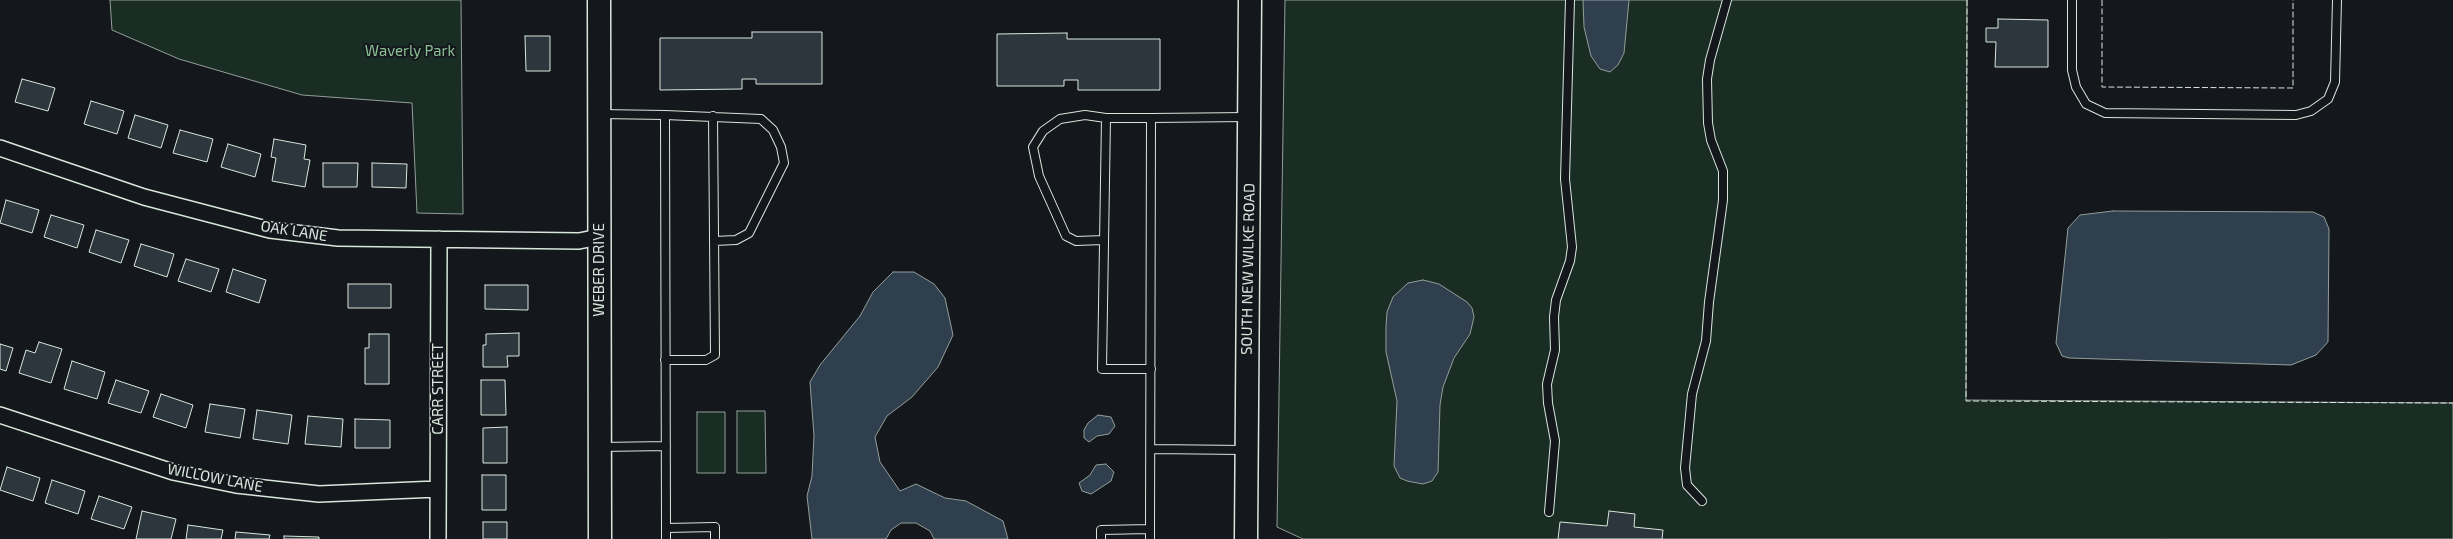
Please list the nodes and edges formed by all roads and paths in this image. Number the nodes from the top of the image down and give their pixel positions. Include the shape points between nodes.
1 (599, 0) edge
2 (1250, 0) edge
3 (1570, 0) edge
4 (1728, 0) edge
5 (2072, 0) edge
6 (2337, 0) edge
7 (599, 114) junction
8 (665, 115) junction
9 (713, 116) junction
10 (1249, 117) junction
11 (1106, 118) junction
12 (1151, 118) junction
13 (0, 148) edge
14 (599, 238) junction
15 (439, 239) junction
16 (1104, 240) junction
17 (714, 241) junction
18 (666, 360) junction
19 (1151, 369) junction
20 (0, 415) edge
21 (1688, 443) junction
22 (1697, 443) dead end
23 (666, 446) junction
24 (599, 447) junction
25 (1150, 449) junction
26 (1246, 450) junction
27 (437, 489) junction
28 (1702, 501) dead end
29 (1549, 512) dead end
30 (666, 528) junction
31 (1150, 529) junction
32 (438, 539) edge
33 (600, 539) edge
34 (666, 539) edge
35 (716, 539) edge
36 (1101, 539) edge
37 (1150, 539) edge
38 (1246, 539) edge

1 - 7 street, WEBER DRIVE
2 - 10 street, SOUTH NEW WILKE ROAD
3 - 29 lane via 1565,179 1572,247 1556,300 1555,350 1547,384 1555,441
4 - 21 lane via 1708,71 1708,123 1711,140 1721,162 1724,186 1706,341 1692,394
5 - 6 lane via 2072,70 2076,87 2086,104 2106,113 2296,115 2311,111 2328,99 2335,82
7 - 8 lane
7 - 14 street, WEBER DRIVE
8 - 9 lane
8 - 18 lane
9 - 17 lane
9 - 17 lane via 761,119 774,130 784,163 749,233 736,240
10 - 12 lane
10 - 26 street, SOUTH NEW WILKE ROAD
11 - 12 lane
11 - 16 lane
11 - 16 lane via 1084,115 1060,119 1043,131 1033,147 1039,176 1066,236 1076,241
12 - 19 lane
13 - 15 street, OAK LANE via 144,197 270,230 338,238
14 - 15 street, OAK LANE via 579,241
14 - 24 street, WEBER DRIVE
15 - 27 street, CARR STREET
16 - 19 lane via 1102,370
17 - 18 lane via 714,354 706,360
18 - 23 lane
19 - 25 lane
20 - 27 street, WILLOW LANE via 173,472 236,485 319,494
21 - 22 lane
21 - 28 lane via 1686,479 1690,489
23 - 24 lane
23 - 30 lane
24 - 33 street, WEBER DRIVE
25 - 26 lane
25 - 31 lane
26 - 38 street, SOUTH NEW WILKE ROAD
27 - 32 street, CARR STREET
30 - 34 lane
30 - 35 lane via 715,527
31 - 36 lane via 1101,530
31 - 37 lane

